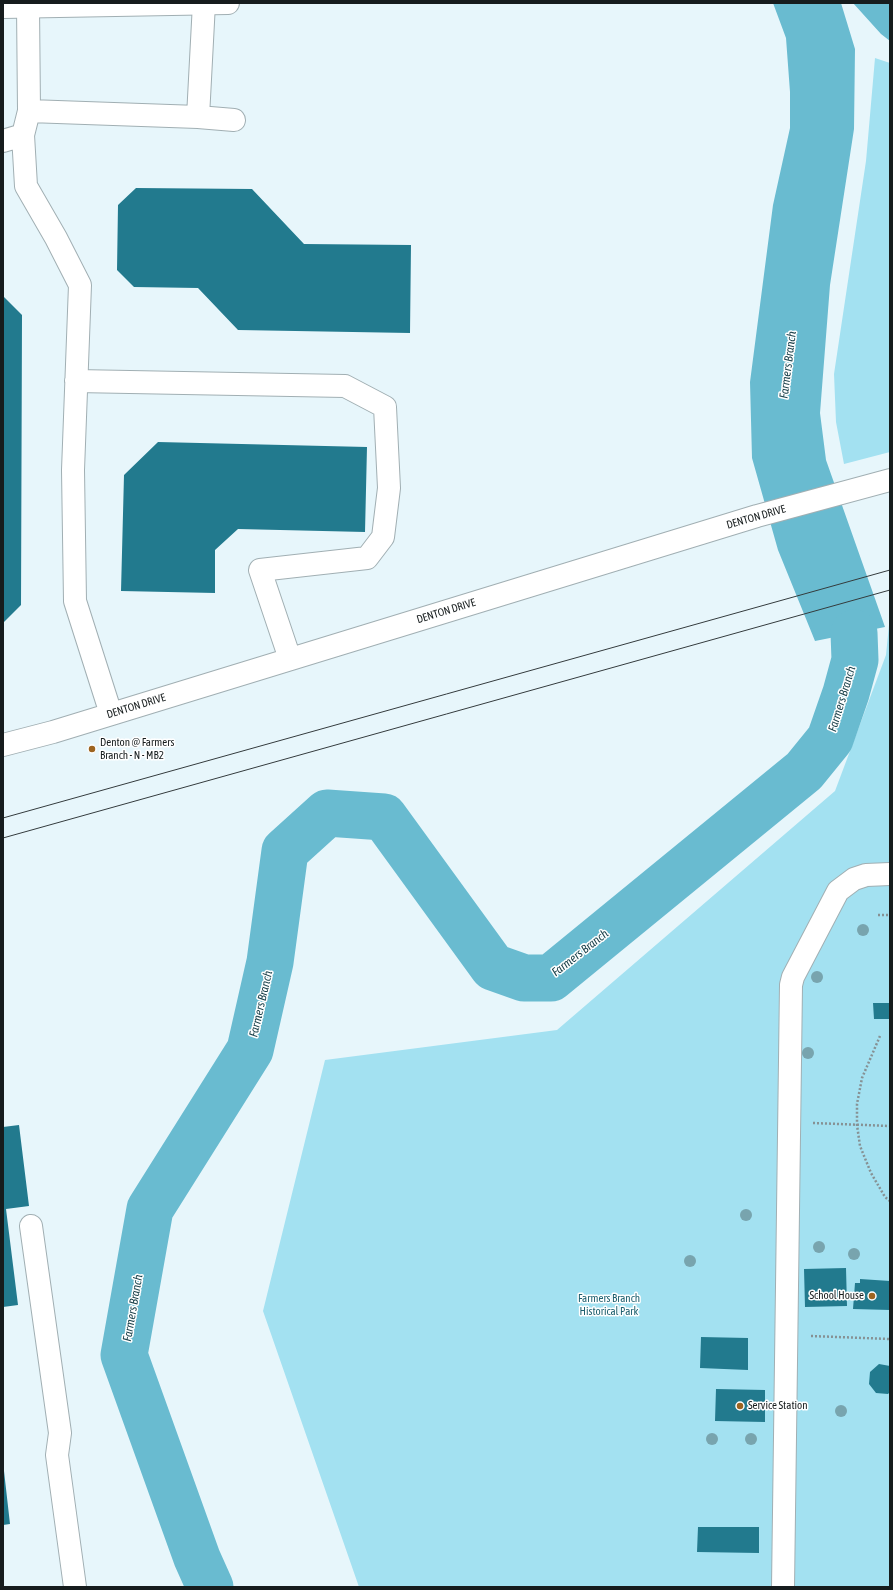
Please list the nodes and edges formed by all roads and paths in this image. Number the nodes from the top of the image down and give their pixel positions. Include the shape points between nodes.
1 (204, 3) edge
2 (228, 3) edge
3 (28, 6) junction
4 (3, 7) edge
5 (29, 111) junction
6 (198, 118) junction
7 (234, 120) dead end
8 (13, 138) edge
9 (76, 380) junction
10 (881, 482) edge
11 (290, 659) junction
12 (111, 714) junction
13 (3, 745) edge
14 (880, 874) edge
15 (878, 915) dead end
16 (890, 915) edge
17 (880, 1036) dead end
18 (789, 1122) junction
19 (857, 1125) junction
20 (890, 1126) edge
21 (890, 1201) edge
22 (31, 1226) dead end
23 (786, 1336) junction
24 (890, 1339) edge
25 (75, 1587) edge
26 (783, 1587) edge

1 - 2 street
1 - 3 street
1 - 6 street
3 - 4 street
3 - 5 street
5 - 6 street
5 - 8 street
6 - 7 street
8 - 9 street via 26,186 80,285
9 - 11 street via 346,386 385,407 389,488 383,537 367,558 260,570
9 - 12 street via 73,470 75,601
10 - 11 street, DENTON DRIVE via 756,516
11 - 12 street, DENTON DRIVE
12 - 13 street, DENTON DRIVE
14 - 18 street via 854,879 838,890 793,977
15 - 16 path
17 - 19 path via 862,1078 857,1104
18 - 19 path
18 - 23 street
19 - 20 path
19 - 21 path via 860,1146 871,1173
22 - 25 street via 60,1433 57,1455
23 - 24 path
23 - 26 street

